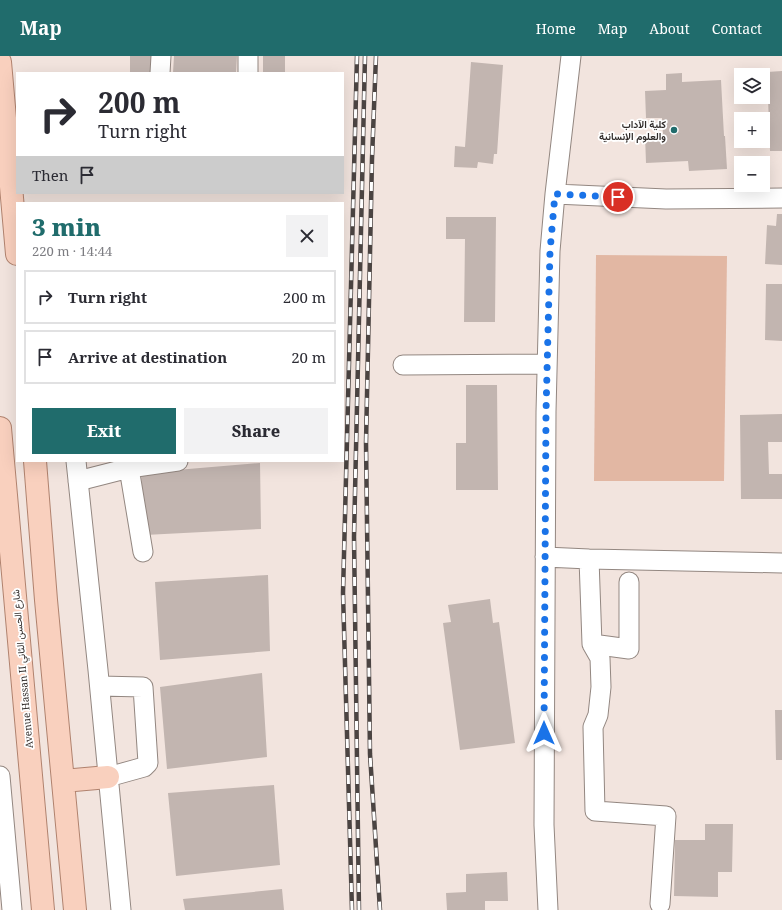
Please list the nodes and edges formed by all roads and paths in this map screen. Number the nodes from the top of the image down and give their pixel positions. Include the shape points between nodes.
1 (161, 56) edge
2 (248, 56) edge
3 (571, 56) edge
4 (0, 62) edge
5 (160, 72) edge
6 (248, 72) edge
7 (555, 194) junction
8 (782, 198) edge
9 (15, 202) edge
10 (16, 228) edge
11 (547, 364) junction
12 (403, 365) dead end
13 (0, 428) edge
14 (35, 462) edge
15 (76, 462) edge
16 (171, 462) edge
17 (129, 468) junction
18 (78, 481) junction
19 (143, 552) dead end
20 (545, 557) junction
21 (589, 559) junction
22 (782, 563) edge
23 (629, 582) dead end
24 (592, 644) junction
25 (100, 686) junction
26 (0, 776) edge
27 (108, 777) junction
28 (63, 781) junction
29 (660, 904) dead end
30 (12, 910) edge
31 (44, 910) edge
32 (75, 910) edge
33 (121, 910) edge
34 (548, 910) edge

1 - 5 street
2 - 6 street
3 - 7 street
4 - 9 main road
7 - 8 street via 666,199
7 - 11 street via 550,251
9 - 10 main road
11 - 12 street
11 - 20 street
13 - 31 main road, Avenue Hassan II شارع الحسن الثاني
14 - 28 main road
15 - 18 street
16 - 17 street
17 - 18 street
17 - 19 street
18 - 25 street
20 - 21 street
20 - 34 street via 544,825
21 - 22 street
21 - 24 street
23 - 24 street via 629,649
24 - 29 street via 600,658 601,687 598,714 593,727 595,811 666,816
25 - 27 street
25 - 27 street via 143,687 148,763 144,767
26 - 30 street
27 - 28 main road
27 - 33 street
28 - 32 main road

